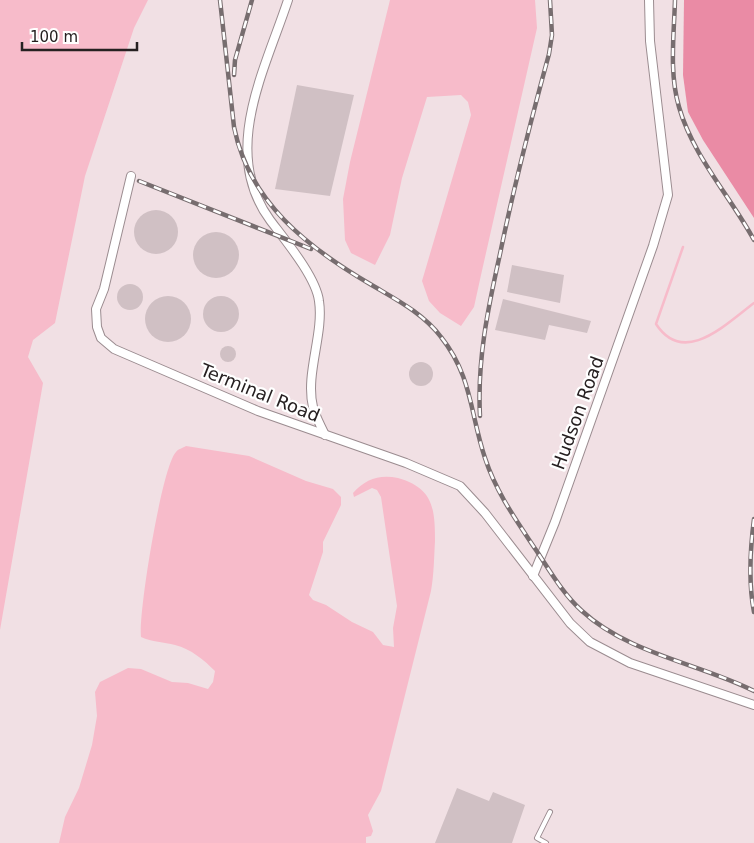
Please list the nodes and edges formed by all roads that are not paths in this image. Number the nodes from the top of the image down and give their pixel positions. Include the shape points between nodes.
1 (288, 0) edge
2 (649, 0) edge
3 (131, 176) dead end
4 (325, 434) junction
5 (533, 576) junction
6 (754, 705) edge
7 (550, 812) dead end
8 (546, 843) edge

1 - 4 street via 250,116 246,145 253,192 304,266 319,300 312,406
2 - 5 street, Hudson Road via 650,41 668,196 555,522
3 - 4 street, Terminal Road via 104,289 96,308 101,338 114,349 258,411
4 - 5 street, Terminal Road via 460,486
5 - 6 street via 570,623 590,642 630,663
7 - 8 lane via 537,838

